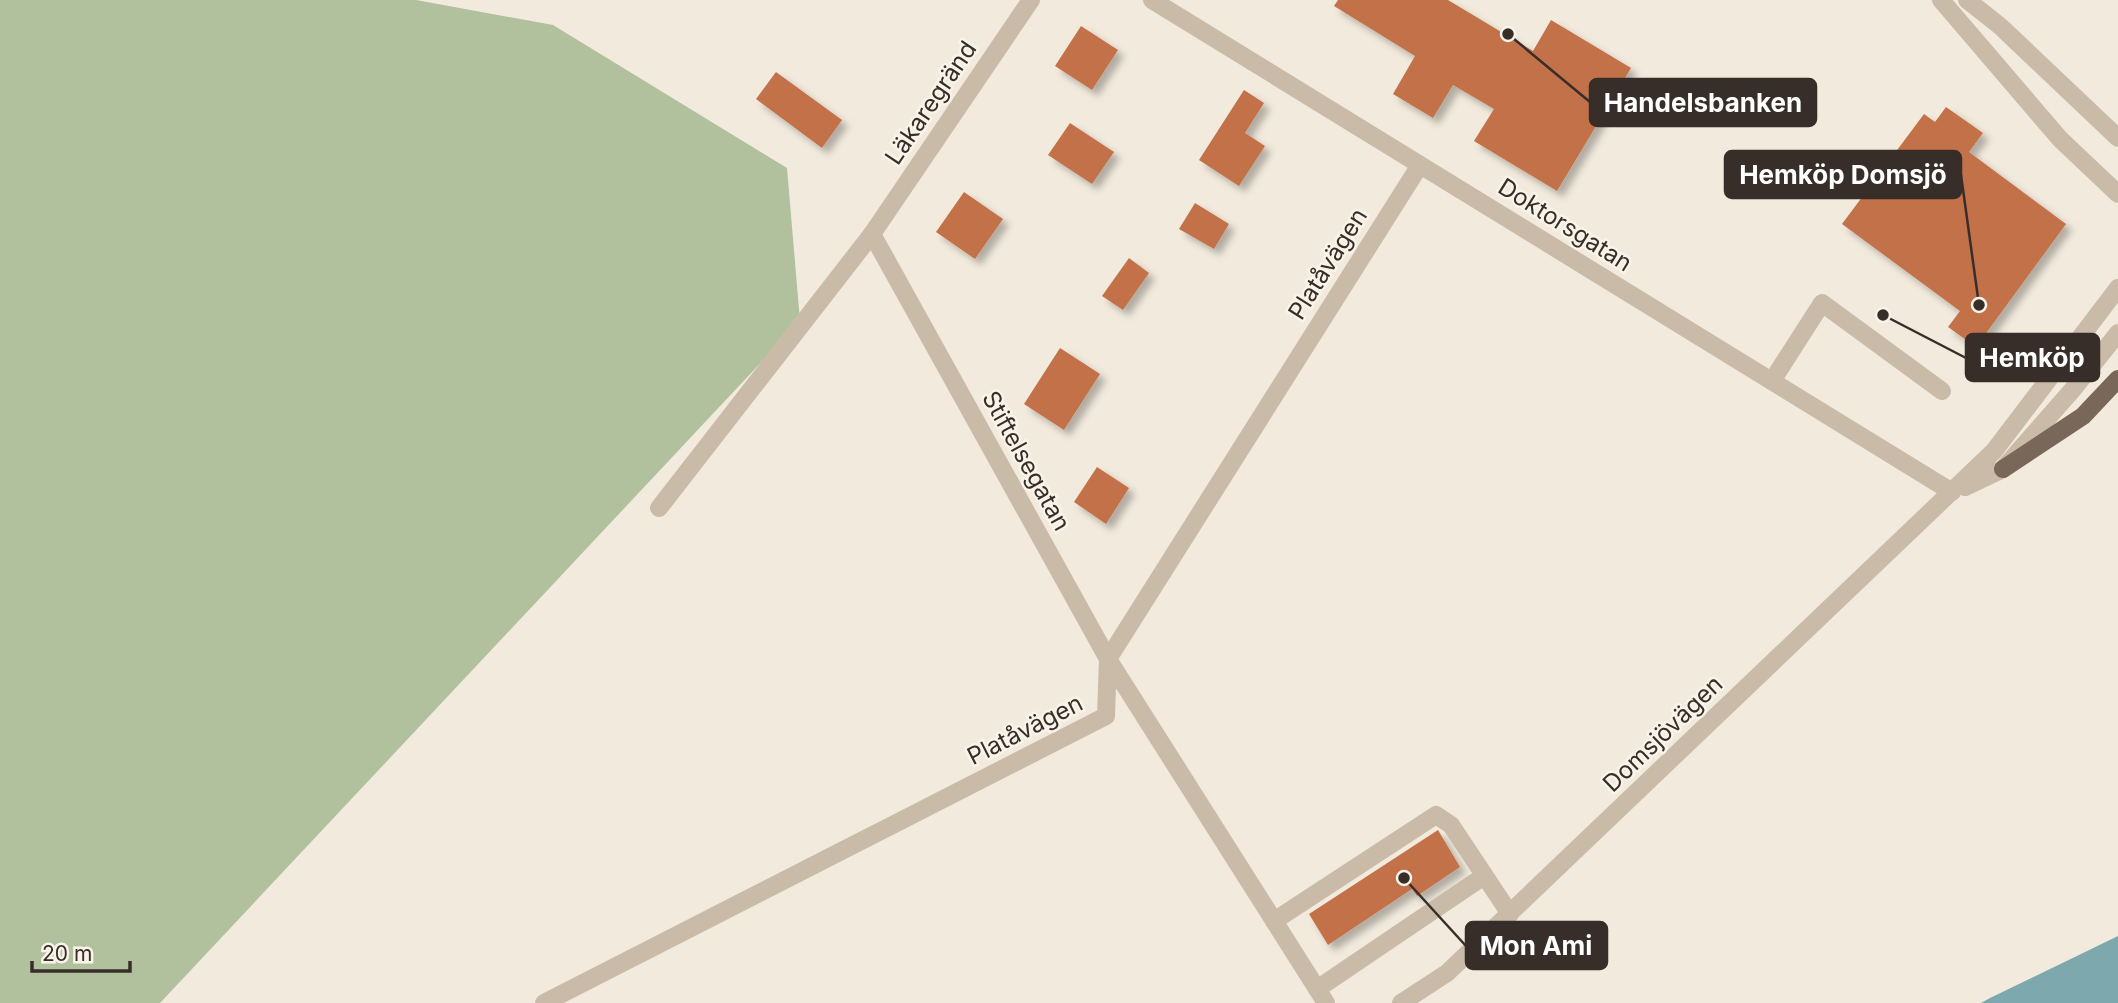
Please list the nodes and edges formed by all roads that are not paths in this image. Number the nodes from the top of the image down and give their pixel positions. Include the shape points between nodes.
1 (1031, 0) edge
2 (1152, 0) edge
3 (1941, 0) edge
4 (1968, 0) edge
5 (2118, 138) edge
6 (1420, 165) junction
7 (2118, 194) edge
8 (872, 234) junction
9 (2118, 288) edge
10 (2118, 333) edge
11 (2118, 379) edge
12 (1772, 382) junction
13 (1942, 391) dead end
14 (2003, 469) junction
15 (1952, 492) junction
16 (659, 508) dead end
17 (1108, 659) junction
18 (1484, 876) junction
19 (1510, 914) junction
20 (1274, 921) junction
21 (1321, 996) edge
22 (544, 1003) edge
23 (1401, 1003) edge

1 - 8 street, Läkaregränd
2 - 6 street, Doktorsgatan
3 - 7 street via 2060,139
4 - 5 street
6 - 12 street, Doktorsgatan
6 - 17 street, Platåvägen
8 - 16 street
8 - 17 street, Stiftelsegatan
9 - 15 street, Domsjövägen via 1994,451
10 - 14 street, Domsjövägen
11 - 14 main road via 2083,416
12 - 13 street via 1822,303
12 - 15 street, Doktorsgatan
14 - 15 street, Domsjövägen
15 - 19 street, Domsjövägen
17 - 20 street, Stiftelsegatan
17 - 22 street, Platåvägen via 1106,716
18 - 19 street
18 - 20 street via 1451,825 1436,815
18 - 21 street
19 - 23 street, Domsjövägen via 1447,973
20 - 21 street, Stiftelsegatan

